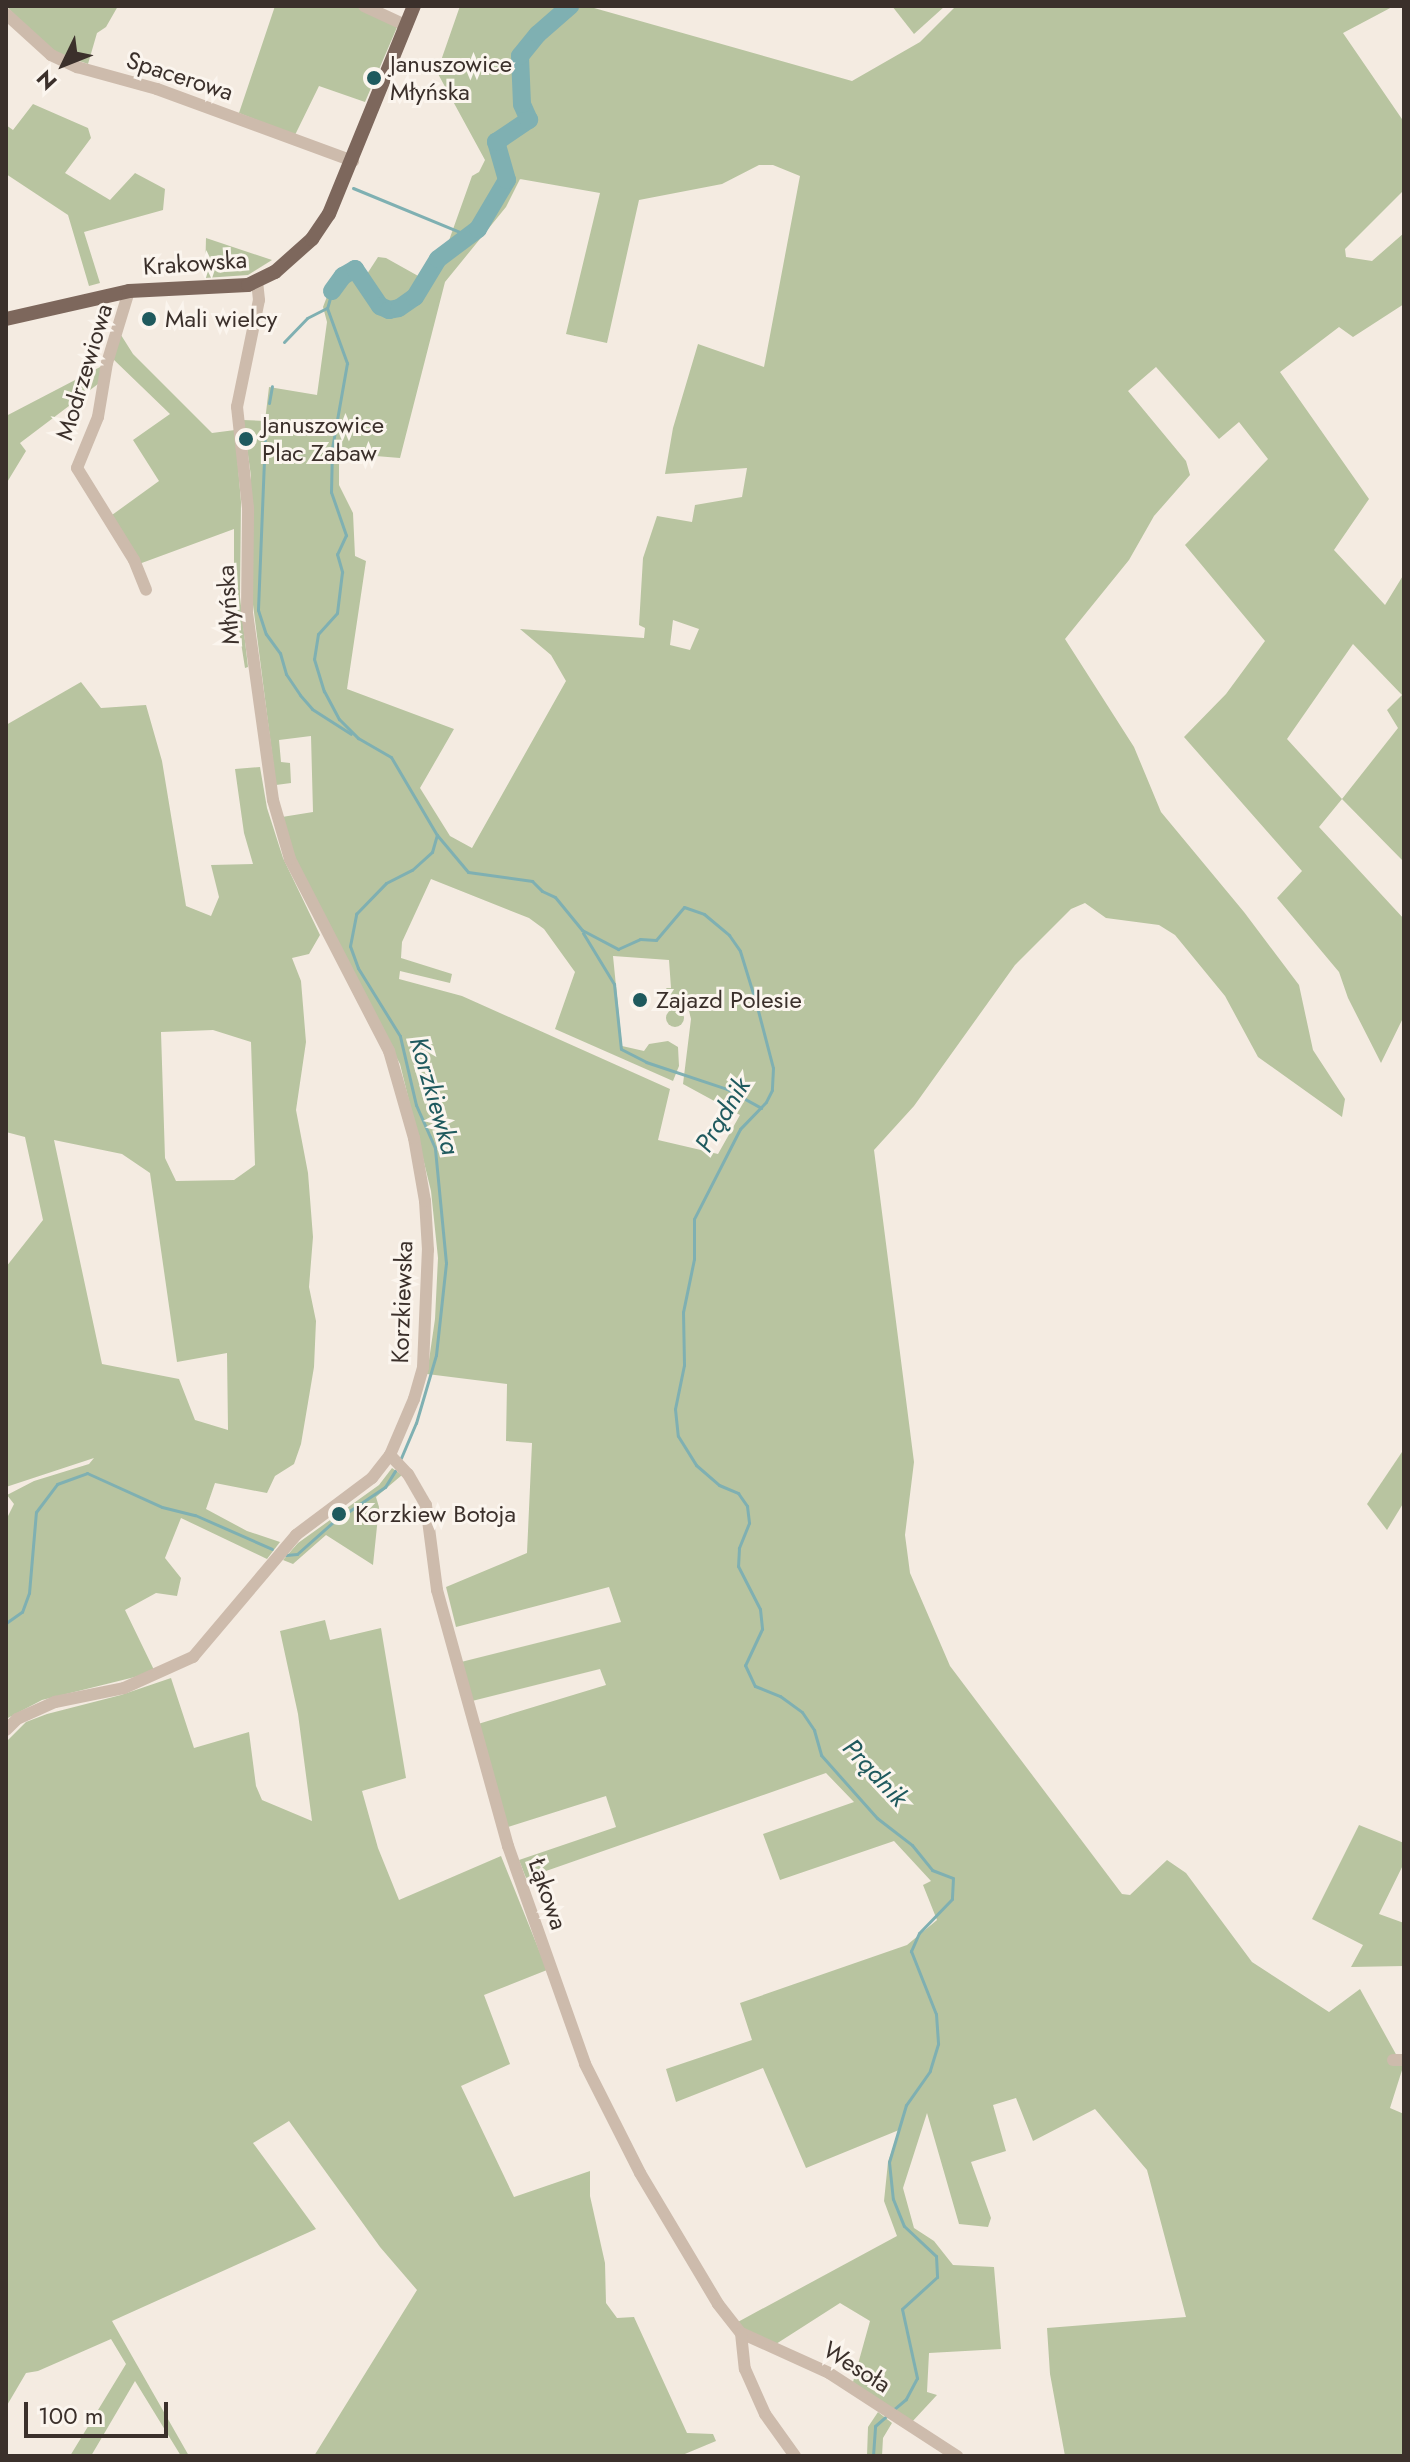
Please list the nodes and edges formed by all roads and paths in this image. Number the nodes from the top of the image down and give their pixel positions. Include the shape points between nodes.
1 (364, 6) edge
2 (414, 6) edge
3 (6, 14) edge
4 (407, 26) junction
5 (353, 161) junction
6 (257, 282) junction
7 (129, 291) junction
8 (6, 319) edge
9 (146, 590) dead end
10 (318, 919) joint
11 (390, 1455) junction
12 (6, 1730) edge
13 (736, 2328) junction
14 (795, 2456) edge
15 (957, 2456) edge

1 - 4 street
2 - 4 main road, Krakowska
3 - 5 street, Spacerowa via 51,55 77,67 157,89
4 - 5 main road, Krakowska
5 - 6 main road, Krakowska via 316,233
6 - 7 main road, Krakowska
6 - 10 street, Młyńska via 259,300 237,407 248,508 247,612 273,800 290,859
7 - 8 main road, Krakowska
7 - 9 street, Modrzewiowa via 107,363 98,417 77,468 134,560
10 - 11 street, Korzkiewska via 389,1051 414,1138 425,1201 423,1367
11 - 12 street, Korzkiewska via 359,1491 296,1535 193,1657 124,1688 55,1702 17,1719
11 - 13 street, Łąkowa via 426,1505 437,1590 499,1815 585,2064 640,2173
13 - 14 street via 745,2369 765,2414
13 - 15 street, Wesoła via 761,2346 798,2357

